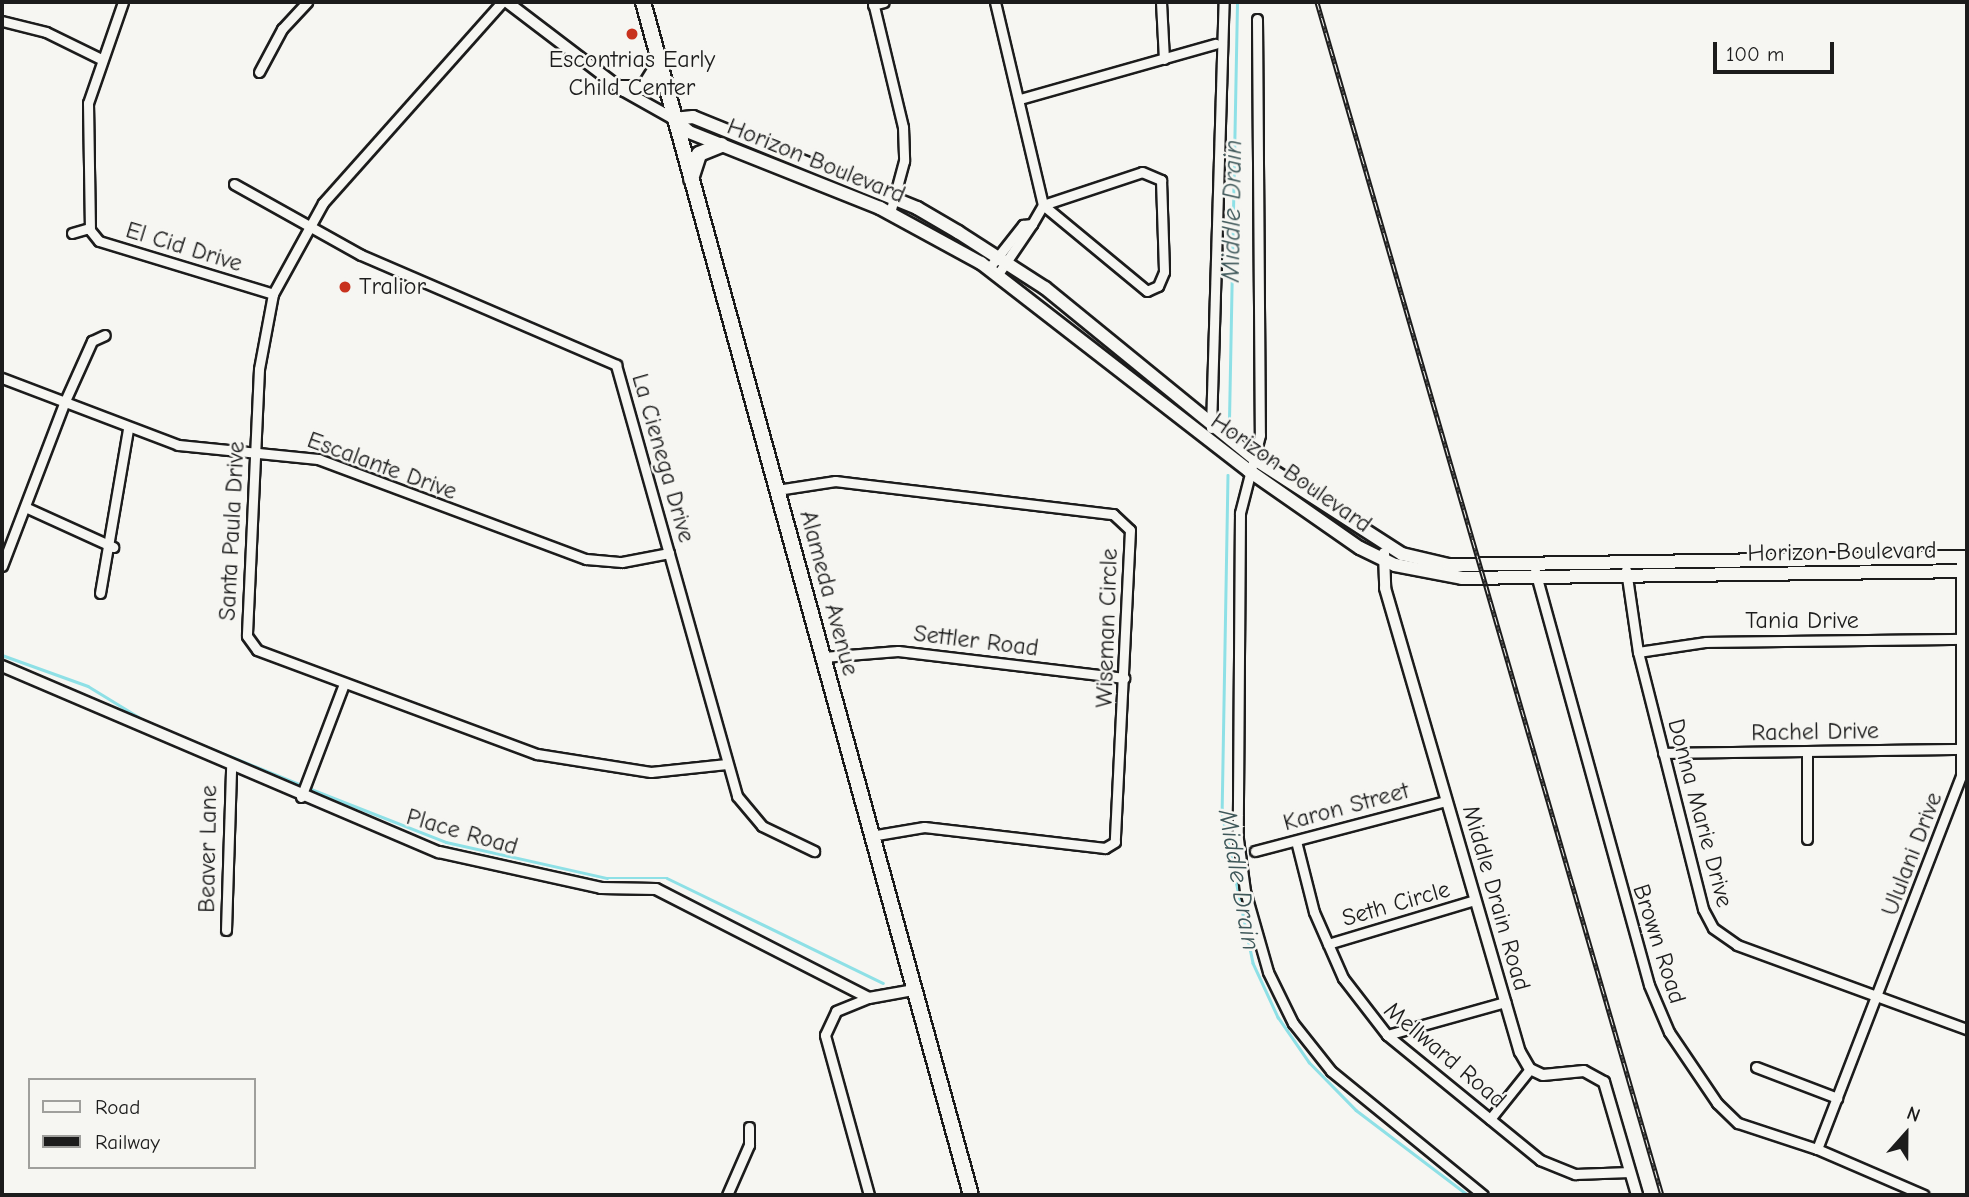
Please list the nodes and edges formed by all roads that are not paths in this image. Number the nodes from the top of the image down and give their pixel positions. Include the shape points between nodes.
1 (123, 2) edge
2 (307, 2) edge
3 (505, 2) edge
4 (643, 2) edge
5 (884, 2) edge
6 (995, 2) edge
7 (1161, 2) edge
8 (1224, 2) edge
9 (873, 3) edge
10 (1257, 19) dead end
11 (2, 21) edge
12 (1215, 44) dead end
13 (101, 59) junction
14 (1164, 59) junction
15 (659, 64) junction
16 (259, 72) dead end
17 (620, 88) junction
18 (1020, 99) junction
19 (674, 119) junction
20 (721, 145) junction
21 (691, 180) junction
22 (234, 184) dead end
23 (895, 200) junction
24 (1043, 205) junction
25 (890, 213) junction
26 (307, 225) junction
27 (89, 228) junction
28 (72, 233) dead end
29 (1002, 259) junction
30 (994, 271) junction
31 (273, 294) junction
32 (104, 335) dead end
33 (2, 378) edge
34 (65, 401) junction
35 (1212, 426) junction
36 (128, 429) junction
37 (1205, 439) junction
38 (255, 449) junction
39 (1252, 465) junction
40 (777, 490) junction
41 (25, 507) junction
42 (1385, 545) junction
43 (113, 547) junction
44 (669, 553) junction
45 (1964, 557) edge
46 (1383, 561) junction
47 (1626, 561) junction
48 (1533, 563) junction
49 (2, 566) edge
50 (1964, 571) edge
51 (1626, 575) junction
52 (1535, 577) junction
53 (100, 593) dead end
54 (1965, 639) edge
55 (1638, 652) junction
56 (823, 657) junction
57 (2, 666) edge
58 (1124, 678) junction
59 (344, 684) junction
60 (1966, 749) edge
61 (1807, 751) junction
62 (1663, 753) junction
63 (727, 764) junction
64 (231, 768) junction
65 (301, 797) junction
66 (1446, 801) junction
67 (872, 836) junction
68 (1807, 839) dead end
69 (1296, 841) junction
70 (814, 851) dead end
71 (1255, 851) dead end
72 (1475, 900) junction
73 (226, 930) dead end
74 (1328, 944) junction
75 (914, 990) junction
76 (1879, 994) junction
77 (869, 998) junction
78 (1506, 1002) junction
79 (1967, 1029) edge
80 (1387, 1035) junction
81 (1756, 1067) dead end
82 (1530, 1069) junction
83 (1837, 1098) junction
84 (1490, 1119) junction
85 (749, 1127) dead end
86 (1817, 1149) junction
87 (1630, 1172) junction
88 (727, 1195) edge
89 (869, 1195) edge
90 (971, 1195) edge
91 (1483, 1195) edge
92 (1637, 1195) edge
93 (1924, 1195) edge

1 - 13 street, El Cid Drive
2 - 16 street via 282,29
3 - 17 street
3 - 26 street, Santa Paula Drive
4 - 15 main road, Alameda Avenue
5 - 9 street
6 - 18 street
7 - 14 street
8 - 35 street
9 - 23 street via 903,127
10 - 39 street
11 - 13 street via 46,33
12 - 14 street
13 - 27 street, El Cid Drive via 86,123
14 - 18 street
15 - 17 main road via 644,88
15 - 19 main road, Alameda Avenue
17 - 19 street
18 - 24 street
19 - 20 main road, Horizon Boulevard
19 - 21 main road, Alameda Avenue
19 - 23 main road, Horizon Boulevard via 694,117
20 - 21 main road via 699,154
20 - 25 main road, Horizon Boulevard
21 - 40 main road, Alameda Avenue
22 - 26 street, La Cienega Drive
23 - 25 street
23 - 29 main road, Horizon Boulevard
24 - 24 street via 1153,173 1161,180 1164,272 1158,286 1135,288
24 - 29 street
25 - 30 main road, Horizon Boulevard
26 - 31 street, Santa Paula Drive
26 - 44 street, La Cienega Drive via 418,281 610,359 622,376
27 - 28 street, El Cid Drive
27 - 31 street, El Cid Drive via 99,241
29 - 30 street
29 - 35 main road, Horizon Boulevard
30 - 37 main road, Horizon Boulevard
31 - 38 street, Santa Paula Drive via 259,369
32 - 34 street via 92,341
33 - 34 street, Escalante Drive
34 - 36 street, Escalante Drive
34 - 41 street
35 - 37 street
35 - 39 main road, Horizon Boulevard
36 - 38 street, Escalante Drive via 178,445
36 - 43 street
37 - 39 main road, Horizon Boulevard
38 - 44 street, Escalante Drive via 327,462 586,559 622,562
38 - 59 street, Santa Paula Drive via 248,641
39 - 42 main road, Horizon Boulevard
39 - 46 main road, Horizon Boulevard
39 - 91 street via 1240,513 1238,839 1255,936 1293,1023 1331,1071
40 - 56 main road, Alameda Avenue
40 - 58 street, Wiseman Circle via 835,481 1118,516 1130,538
41 - 43 street
41 - 49 street
42 - 46 street, Middle Drain Road
42 - 48 main road, Horizon Boulevard via 1448,565
43 - 53 street
44 - 63 street, La Cienega Drive
45 - 47 main road, Horizon Boulevard
45 - 50 street, Ululani Drive
46 - 52 main road, Horizon Boulevard via 1441,577
46 - 66 street, Middle Drain Road via 1385,587
47 - 48 main road, Horizon Boulevard
47 - 51 street, Donna Marie Drive
48 - 52 street, Brown Road
50 - 51 main road, Horizon Boulevard
50 - 54 street, Ululani Drive
51 - 52 main road, Horizon Boulevard
51 - 55 street, Donna Marie Drive
52 - 86 street, Brown Road via 1657,1009 1727,1115 1758,1134
54 - 55 street, Tania Drive via 1706,642
54 - 60 street, Ululani Drive
55 - 62 street, Donna Marie Drive
56 - 58 street, Settler Road via 898,651
56 - 67 main road, Alameda Avenue
57 - 64 street, Place Road
58 - 67 street, Wiseman Circle via 1119,833 1111,845 944,828
59 - 63 street, Santa Paula Drive via 486,739 562,759 664,772
59 - 65 street
60 - 61 street, Rachel Drive
60 - 76 street, Ululani Drive via 1949,816
61 - 62 street, Rachel Drive
61 - 68 street
62 - 76 street, Donna Marie Drive via 1703,909 1713,928 1737,945
63 - 70 street, La Cienega Drive via 748,815
64 - 65 street, Place Road
64 - 73 street, Beaver Lane
65 - 77 street, Place Road via 469,860 601,888 670,893
66 - 69 street, Karon Street
66 - 72 street, Middle Drain Road
67 - 75 main road, Alameda Avenue
69 - 71 street, Karon Street
69 - 74 street, Mellward Road
72 - 74 street, Seth Circle
72 - 78 street, Middle Drain Road
74 - 80 street, Mellward Road via 1353,996
75 - 77 street
75 - 90 main road, Alameda Avenue
76 - 79 street, Donna Marie Drive
76 - 83 street, Ululani Drive
77 - 89 street via 836,1011 825,1028
78 - 80 street
78 - 82 street, Middle Drain Road
80 - 84 street, Mellward Road
81 - 83 street
82 - 84 street
82 - 87 street via 1600,1077
83 - 86 street, Ululani Drive
84 - 87 street, Mellward Road via 1564,1171
85 - 88 street via 747,1154
86 - 93 street, Brown Road
87 - 92 street

